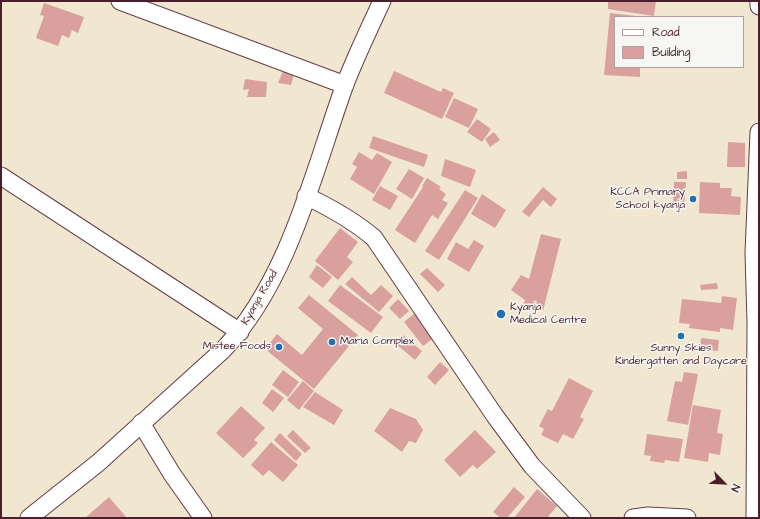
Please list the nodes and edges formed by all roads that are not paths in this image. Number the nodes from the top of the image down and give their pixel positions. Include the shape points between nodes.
1 (120, 1) edge
2 (382, 1) edge
3 (758, 1) edge
4 (759, 6) edge
5 (345, 85) junction
6 (759, 132) edge
7 (1, 176) edge
8 (306, 196) junction
9 (240, 332) junction
10 (140, 423) junction
11 (29, 518) edge
12 (203, 518) edge
13 (582, 518) edge
14 (633, 518) edge
15 (687, 518) edge
16 (755, 518) edge

1 - 5 street
2 - 5 street, Kyanja Road
3 - 4 street
5 - 8 street, Kyanja Road
6 - 16 street via 754,253
7 - 9 street
8 - 9 street, Kyanja Road via 279,266 261,302
8 - 13 street via 331,207 374,238 523,454
9 - 10 street, Kyanja Road
10 - 11 street, Kyanja Road via 98,463
10 - 12 street
14 - 15 street

